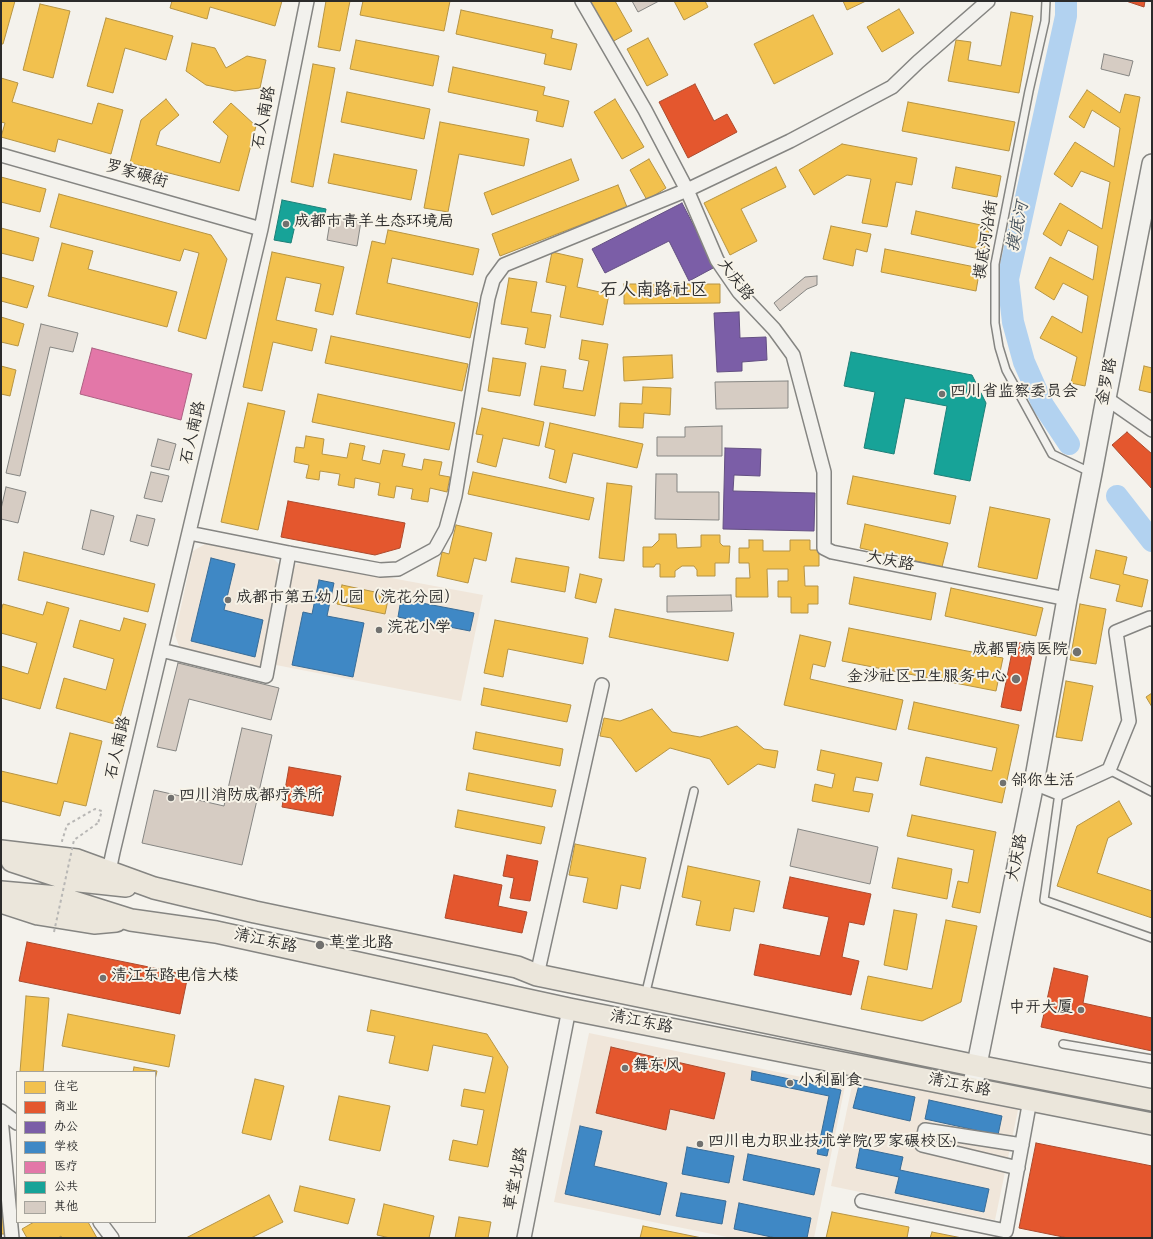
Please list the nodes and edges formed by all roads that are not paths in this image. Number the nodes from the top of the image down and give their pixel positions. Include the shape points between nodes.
1 (307, 1) edge
2 (582, 1) edge
3 (988, 1) edge
4 (1046, 1) edge
5 (1, 155) edge
6 (1152, 164) edge
7 (687, 190) junction
8 (261, 229) junction
9 (1106, 398) junction
10 (1152, 430) edge
11 (1092, 473) junction
12 (189, 532) junction
13 (289, 553) junction
14 (1067, 599) junction
15 (1152, 619) edge
16 (161, 650) junction
17 (602, 685) dead end
18 (1110, 770) junction
19 (1034, 783) junction
20 (694, 791) dead end
21 (1152, 792) edge
22 (1059, 793) junction
23 (1, 851) edge
24 (1, 857) edge
25 (109, 872) junction
26 (154, 888) junction
27 (1, 892) edge
28 (1, 902) edge
29 (131, 920) junction
30 (1152, 938) edge
31 (537, 975) junction
32 (645, 998) junction
33 (568, 1009) junction
34 (1063, 1044) dead end
35 (1152, 1059) edge
36 (977, 1066) junction
37 (972, 1089) junction
38 (1030, 1100) junction
39 (1152, 1100) edge
40 (1, 1111) edge
41 (1, 1118) edge
42 (16, 1121) edge
43 (1152, 1124) edge
44 (1022, 1145) junction
45 (1018, 1168) junction
46 (862, 1201) dead end
47 (101, 1223) edge
48 (12, 1238) edge
49 (112, 1238) edge
50 (524, 1238) edge

1 - 8 street, 石人南路
2 - 7 street, 大庆路 via 645,110
3 - 7 street via 892,87 790,141
4 - 11 lane, 摸底河沿街 via 1045,21 995,264 995,323 1006,370 1052,454
5 - 8 street, 罗家碾街
6 - 9 street, 金罗路
7 - 13 street via 504,265 500,270 493,280 488,298 455,496 446,529 435,549 398,569 380,570
7 - 14 street, 大庆路 via 717,260 740,292 793,354 824,472 824,548 832,552
8 - 12 street, 石人南路
9 - 10 street
9 - 11 street, 金罗路
11 - 14 street, 金罗路
12 - 13 street
12 - 16 street, 石人南路
13 - 16 street via 266,676
14 - 19 street, 大庆路
15 - 18 street via 1116,632 1129,721
16 - 25 street, 石人南路
17 - 31 street
18 - 21 lane
18 - 22 street
19 - 22 street
19 - 36 street, 大庆路
20 - 32 lane
22 - 30 lane via 1044,900
23 - 25 main road, 清江东路 via 77,860
24 - 26 main road, 清江东路 via 70,880
25 - 26 main road, 清江东路
26 - 31 main road, 清江东路 via 255,912 517,966
27 - 29 main road, 清江东路 via 58,897
28 - 29 main road, 清江东路 via 38,914 94,923
29 - 33 main road, 清江东路 via 216,932
31 - 32 main road, 清江东路
32 - 36 main road, 清江东路
33 - 37 main road, 清江东路
33 - 50 street, 草堂北路
34 - 35 lane
36 - 37 street, 大庆路
36 - 39 main road, 清江东路
37 - 38 main road, 清江东路
38 - 43 main road, 清江东路
38 - 44 street
40 - 42 street
41 - 48 street
44 - 45 street
44 - 45 street via 925,1130 922,1145
45 - 46 street via 1006,1231
47 - 49 street

